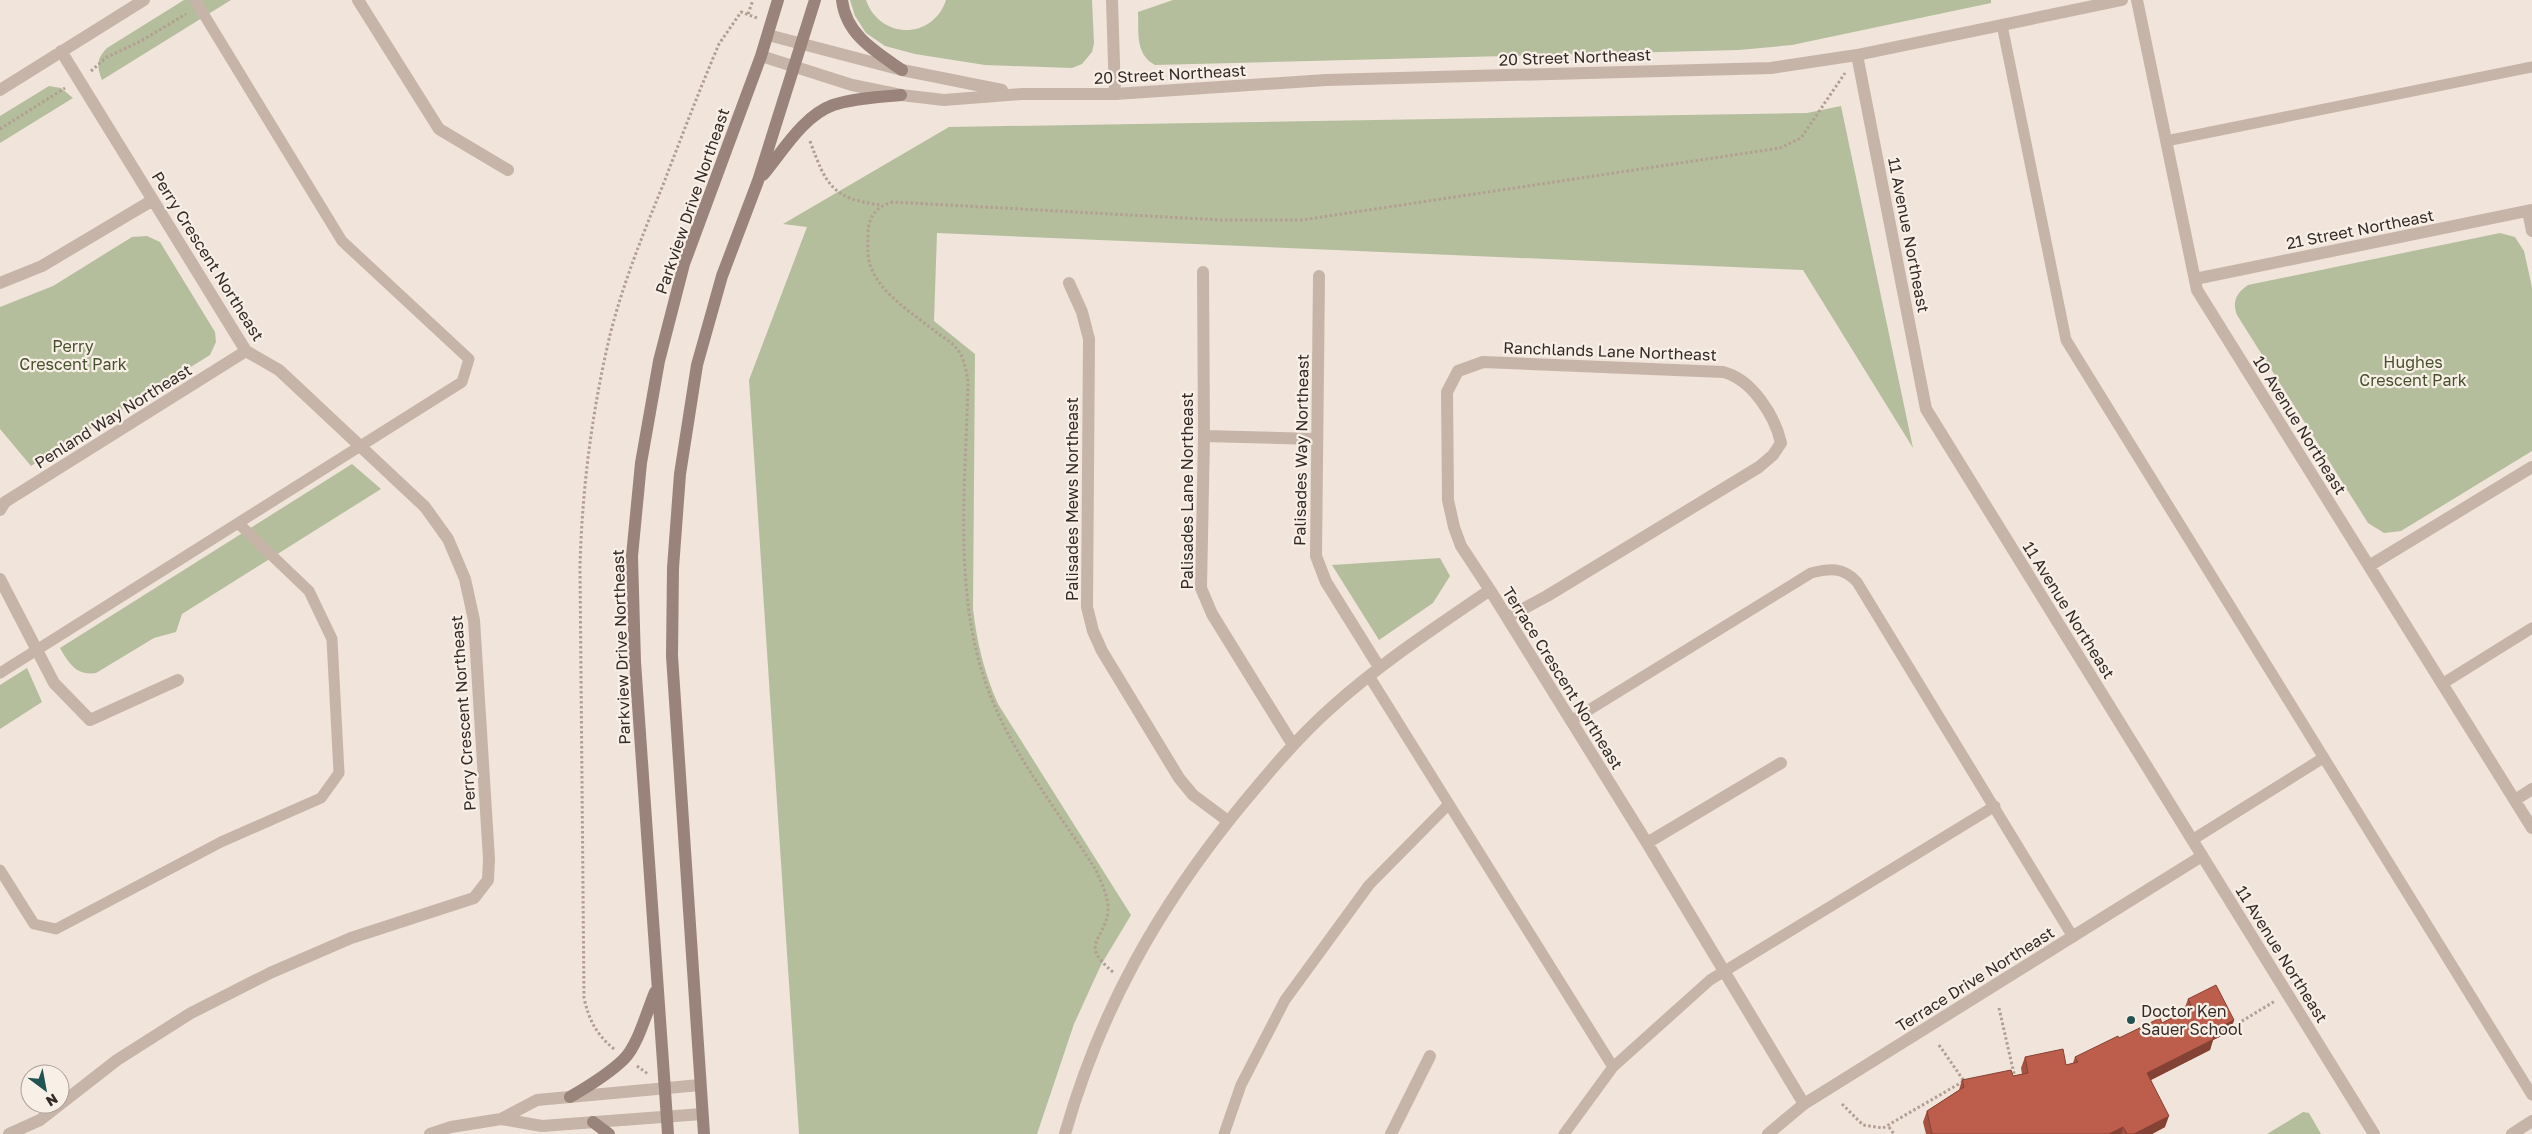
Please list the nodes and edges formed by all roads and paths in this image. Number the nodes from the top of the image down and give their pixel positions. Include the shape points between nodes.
1 (144, 0) edge
2 (358, 0) edge
3 (753, 0) edge
4 (778, 0) edge
5 (815, 0) edge
6 (842, 0) edge
7 (1112, 0) edge
8 (2122, 0) edge
9 (2137, 0) edge
10 (197, 3) edge
11 (759, 18) dead end
12 (2002, 25) junction
13 (768, 35) junction
14 (801, 45) junction
15 (61, 51) junction
16 (1857, 55) junction
17 (761, 56) junction
18 (795, 66) junction
19 (2532, 67) edge
20 (902, 70) junction
21 (79, 80) junction
22 (0, 90) edge
23 (1022, 94) junction
24 (1115, 94) junction
25 (901, 95) junction
26 (0, 129) edge
27 (810, 141) dead end
28 (2166, 141) junction
29 (508, 170) dead end
30 (758, 181) junction
31 (153, 200) junction
32 (882, 205) dead end
33 (2530, 211) edge
34 (2532, 231) edge
35 (1203, 272) dead end
36 (1319, 276) dead end
37 (2195, 278) junction
38 (0, 283) edge
39 (1069, 283) dead end
40 (246, 351) junction
41 (1204, 436) junction
42 (1317, 439) junction
43 (360, 446) junction
44 (2532, 467) edge
45 (0, 510) edge
46 (238, 523) junction
47 (2369, 566) junction
48 (0, 579) edge
49 (1490, 590) junction
50 (1508, 616) junction
51 (2532, 628) edge
52 (37, 650) junction
53 (1379, 667) junction
54 (0, 673) edge
55 (1369, 676) junction
56 (178, 680) dead end
57 (2442, 684) junction
58 (1571, 721) junction
59 (1292, 745) junction
60 (2323, 758) junction
61 (1781, 763) dead end
62 (2532, 789) edge
63 (2515, 800) junction
64 (1449, 804) junction
65 (1994, 806) junction
66 (1228, 822) junction
67 (2532, 828) edge
68 (2192, 840) junction
69 (1648, 843) junction
70 (2202, 856) junction
71 (0, 870) edge
72 (2073, 937) junction
73 (1725, 971) junction
74 (657, 988) junction
75 (2278, 1000) dead end
76 (1999, 1008) dead end
77 (2229, 1029) edge
78 (1939, 1045) dead end
79 (1430, 1056) dead end
80 (1613, 1067) junction
81 (2014, 1076) junction
82 (2005, 1078) edge
83 (1964, 1081) junction
84 (700, 1085) junction
85 (1967, 1085) edge
86 (2016, 1086) edge
87 (664, 1088) junction
88 (2532, 1095) edge
89 (570, 1097) junction
90 (1804, 1104) junction
91 (1842, 1104) dead end
92 (702, 1114) junction
93 (666, 1116) junction
94 (501, 1119) junction
95 (2532, 1121) edge
96 (593, 1122) junction
97 (1889, 1127) junction
98 (9, 1134) edge
99 (430, 1134) edge
100 (609, 1134) edge
101 (668, 1134) edge
102 (704, 1134) edge
103 (1065, 1134) edge
104 (1224, 1134) edge
105 (1392, 1134) edge
106 (1564, 1134) edge
107 (1768, 1134) edge
108 (1894, 1134) edge
109 (2374, 1134) edge
110 (2512, 1134) edge

1 - 15 street
2 - 29 street via 439,129
3 - 11 path via 748,14
4 - 13 main road, Parkview Drive Northeast
5 - 14 main road
6 - 20 main road via 850,24 860,39
7 - 24 street
8 - 12 street, 20 Street Northeast
9 - 28 street, 10 Avenue Northeast
10 - 21 path via 141,41 107,57
10 - 43 lane via 342,241 468,359 462,382
12 - 16 street, 20 Street Northeast
12 - 60 lane via 2066,340
13 - 14 street, 20 Street Northeast
13 - 17 main road, Parkview Drive Northeast
14 - 18 main road
14 - 20 street, 20 Street Northeast
15 - 21 street, Perry Crescent Northeast
15 - 22 street
16 - 24 street, 20 Street Northeast via 1772,68 1326,80
16 - 68 street, 11 Avenue Northeast via 1926,409
17 - 18 street, 20 Street Northeast
17 - 74 main road, Parkview Drive Northeast via 684,264 659,360 641,463 632,556 635,662
18 - 25 street, 20 Street Northeast via 852,85
18 - 30 main road
19 - 28 lane
20 - 23 street, 20 Street Northeast
21 - 26 path
21 - 31 street, Perry Crescent Northeast
23 - 24 street, 20 Street Northeast
23 - 25 street, 20 Street Northeast via 944,100
25 - 30 main road via 856,99 823,110 807,122
27 - 32 path via 823,175 832,187 849,198
28 - 37 street, 10 Avenue Northeast
30 - 84 main road via 722,276 697,365 680,474 672,656
31 - 38 street via 42,266
31 - 40 street, Perry Crescent Northeast
33 - 34 street
33 - 37 street, 21 Street Northeast
35 - 41 street, Palisades Lane Northeast
36 - 42 street, Palisades Way Northeast
37 - 47 street, 10 Avenue Northeast via 2198,290
39 - 66 street, Palisades Mews Northeast via 1089,339 1087,607 1092,631 1179,778 1193,795
40 - 43 street, Perry Crescent Northeast via 279,370
40 - 45 street, Penland Way Northeast via 5,502
41 - 42 street
41 - 59 street, Palisades Lane Northeast via 1201,588 1205,602
42 - 53 street, Palisades Way Northeast via 1316,556 1326,582
43 - 46 lane
43 - 98 street, Perry Crescent Northeast via 425,507 448,539 465,579 474,620 488,880 474,898 351,938 270,973 191,1013 117,1060 40,1120
44 - 47 street
46 - 52 lane
46 - 71 lane via 309,591 332,639 339,773 321,798 221,842 56,929 34,924
47 - 57 street, 10 Avenue Northeast
48 - 52 street
49 - 50 street, Terrace Crescent Northeast
49 - 50 street, Ranchlands Lane Northeast via 1461,546 1448,500 1447,392 1458,371 1483,362 1723,372 1752,388 1778,430 1781,443 1773,455 1751,472 1547,596
49 - 53 street, Terrace Crescent Northeast
50 - 58 street, Terrace Crescent Northeast
51 - 57 lane
52 - 54 lane
52 - 56 street via 54,683 90,720
53 - 55 street, Terrace Crescent Northeast
55 - 59 street, Terrace Crescent Northeast
55 - 64 lane
57 - 63 street, 10 Avenue Northeast
58 - 65 lane via 1811,574 1836,569 1849,574 1857,582
58 - 69 street, Terrace Crescent Northeast
59 - 66 street, Terrace Crescent Northeast
60 - 68 lane
60 - 88 lane
61 - 69 street
62 - 63 street
63 - 67 street, 10 Avenue Northeast
64 - 80 lane
64 - 104 lane via 1369,885 1285,1000 1241,1085
65 - 72 lane
65 - 73 lane
66 - 103 street, Terrace Crescent Northeast via 1186,876 1123,980 1097,1040
68 - 70 street, 11 Avenue Northeast
69 - 73 street, Terrace Crescent Northeast
70 - 72 street, Terrace Drive Northeast
70 - 109 street, 11 Avenue Northeast
72 - 90 street, Terrace Drive Northeast
73 - 80 lane via 1696,991
73 - 90 street, Terrace Crescent Northeast
74 - 87 main road, Parkview Drive Northeast
74 - 89 main road via 625,1058
75 - 77 path
76 - 81 path
78 - 83 path
79 - 105 street
80 - 106 lane
81 - 82 path
81 - 86 path
83 - 85 path
83 - 97 path
84 - 87 street
84 - 92 main road
87 - 89 street
87 - 93 main road, Parkview Drive Northeast
89 - 94 street via 537,1100
90 - 107 street, Terrace Drive Northeast
91 - 97 path via 1864,1125
92 - 93 street
92 - 102 main road
93 - 96 street
93 - 101 main road, Parkview Drive Northeast
94 - 96 street via 542,1126
94 - 99 street
95 - 110 street
96 - 100 main road
97 - 108 path

